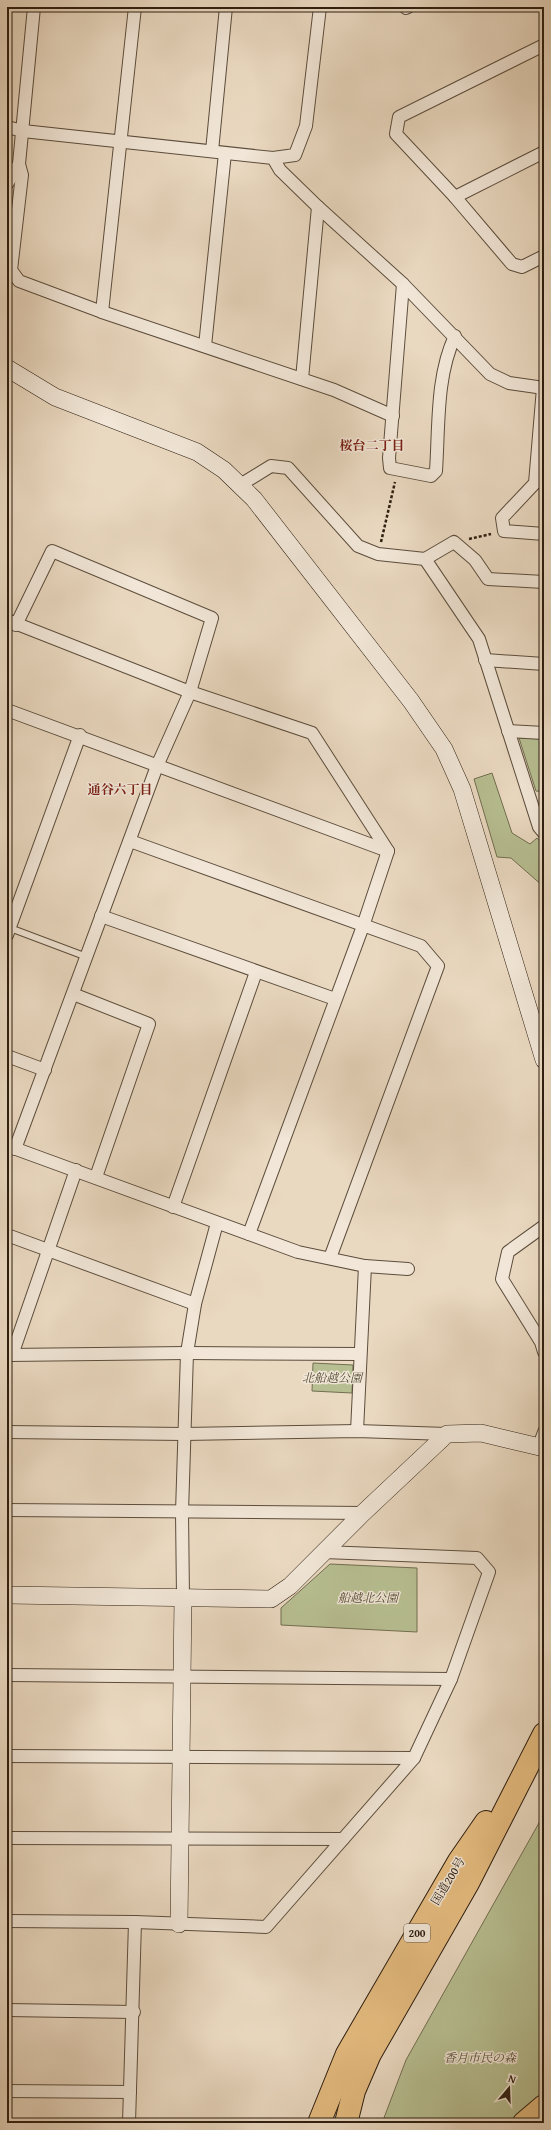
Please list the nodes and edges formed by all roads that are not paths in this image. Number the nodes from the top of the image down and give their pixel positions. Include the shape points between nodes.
1 (34, 7) edge
2 (135, 7) edge
3 (226, 7) edge
4 (320, 7) edge
5 (544, 45) edge
6 (7, 127) edge
7 (23, 131) junction
8 (122, 142) junction
9 (212, 151) junction
10 (544, 152) edge
11 (225, 153) junction
12 (273, 158) junction
13 (19, 164) junction
14 (7, 184) edge
15 (455, 197) junction
16 (318, 207) junction
17 (544, 256) edge
18 (403, 284) junction
19 (102, 312) junction
20 (455, 336) junction
21 (205, 346) junction
22 (7, 368) edge
23 (302, 380) junction
24 (543, 388) edge
25 (393, 416) junction
26 (541, 458) edge
27 (240, 485) junction
28 (544, 534) edge
29 (425, 559) junction
30 (544, 582) edge
31 (11, 622) edge
32 (485, 660) junction
33 (544, 664) edge
34 (190, 692) junction
35 (7, 710) edge
36 (508, 731) junction
37 (544, 733) edge
38 (80, 736) junction
39 (157, 766) junction
40 (544, 834) edge
41 (130, 841) junction
42 (388, 850) junction
43 (101, 916) junction
44 (363, 926) junction
45 (8, 930) edge
46 (87, 957) junction
47 (256, 972) junction
48 (73, 994) junction
49 (335, 999) junction
50 (7, 1056) edge
51 (544, 1060) edge
52 (45, 1070) junction
53 (11, 1148) edge
54 (76, 1170) junction
55 (96, 1177) junction
56 (173, 1207) junction
57 (217, 1223) junction
58 (544, 1226) edge
59 (249, 1234) junction
60 (7, 1235) edge
61 (48, 1250) junction
62 (330, 1258) junction
63 (365, 1266) junction
64 (408, 1269) dead end
65 (196, 1304) junction
66 (544, 1352) edge
67 (187, 1353) junction
68 (360, 1354) junction
69 (9, 1355) edge
70 (356, 1431) junction
71 (7, 1432) edge
72 (184, 1434) junction
73 (447, 1434) junction
74 (542, 1442) edge
75 (7, 1510) edge
76 (182, 1512) junction
77 (363, 1513) junction
78 (324, 1552) junction
79 (7, 1595) edge
80 (183, 1597) junction
81 (7, 1675) edge
82 (181, 1677) junction
83 (451, 1679) junction
84 (544, 1734) edge
85 (534, 1753) junction
86 (180, 1755) junction
87 (7, 1756) edge
88 (414, 1758) junction
89 (180, 1837) junction
90 (7, 1838) edge
91 (343, 1839) junction
92 (7, 1921) edge
93 (135, 1922) junction
94 (179, 1924) junction
95 (7, 2010) edge
96 (134, 2012) junction
97 (7, 2091) edge
98 (130, 2092) junction
99 (544, 2106) edge
100 (129, 2123) edge
101 (319, 2123) edge
102 (346, 2123) edge
103 (524, 2123) edge

1 - 7 street
2 - 8 street
3 - 9 street
4 - 12 street via 306,126 295,155
5 - 15 street via 399,118 396,134
6 - 7 street
7 - 8 street
7 - 13 street
8 - 9 street
8 - 19 street
9 - 11 street
10 - 15 street
11 - 12 street
11 - 21 street
12 - 16 street via 280,170
13 - 14 street
13 - 19 street via 22,175 10,270 19,281
15 - 17 street via 512,264 522,267
16 - 18 street
16 - 23 street
18 - 20 street
18 - 25 street
19 - 21 street
20 - 24 street via 490,374 509,383
20 - 25 street via 450,347 442,388 436,471 431,476 390,468
21 - 23 street
22 - 27 street via 55,397 197,452 224,470
23 - 25 street via 334,390
24 - 26 street
26 - 28 street via 535,483 502,518 504,531
27 - 29 street via 271,466 288,468 358,546 378,554
27 - 51 street via 254,499 402,689 444,749 462,789
29 - 30 street via 454,542 475,560 488,579
29 - 32 street via 479,639
31 - 34 street
31 - 34 street via 52,551 212,618
32 - 33 street
32 - 36 street
34 - 39 street
34 - 42 street via 312,733
35 - 38 street
36 - 37 street
36 - 40 street via 539,828
38 - 39 street
38 - 45 street
39 - 41 street
39 - 42 street
41 - 43 street
41 - 44 street
42 - 44 street
43 - 46 street
43 - 47 street
44 - 49 street
44 - 62 street via 422,946 438,966
45 - 46 lane
46 - 48 street
47 - 49 street
47 - 56 street
48 - 52 street
48 - 55 street via 149,1024
49 - 59 street
50 - 52 street
52 - 53 street
53 - 54 street
54 - 55 street
54 - 61 street
55 - 56 street
56 - 57 street
57 - 59 street
57 - 65 street
58 - 66 street via 508,1252 502,1279 541,1342
59 - 62 street via 298,1252
60 - 61 street
61 - 65 street
61 - 69 street
62 - 63 street
63 - 64 street
63 - 68 street
65 - 67 street
67 - 68 street
67 - 69 street
67 - 72 street
68 - 70 street
70 - 72 street
70 - 73 street
71 - 72 street
72 - 76 street
73 - 74 street via 481,1432
73 - 77 street
75 - 76 street
76 - 77 street
76 - 80 street
77 - 78 street
78 - 80 street via 290,1586 271,1599
78 - 83 street via 477,1558 489,1572
79 - 80 street
80 - 82 street
81 - 82 street
82 - 83 street
82 - 86 street
83 - 88 street
84 - 85 highway, 国道200号 / 200
85 - 101 highway, 国道200号 / 200 via 459,1861 379,1998 347,2054
85 - 102 highway, 国道200号 / 200 via 468,1882 370,2054 354,2091
86 - 87 street
86 - 88 street
86 - 89 street
88 - 91 street
89 - 90 street
89 - 91 street
89 - 94 street
91 - 94 street via 266,1926
92 - 93 street
93 - 94 street
93 - 96 street
95 - 96 street
96 - 98 street
97 - 98 street
98 - 100 street
99 - 103 highway

